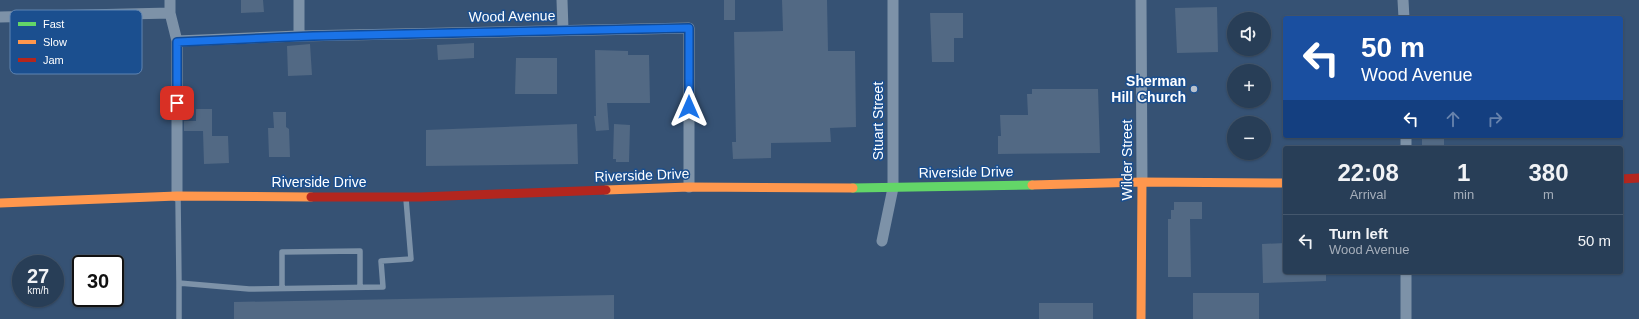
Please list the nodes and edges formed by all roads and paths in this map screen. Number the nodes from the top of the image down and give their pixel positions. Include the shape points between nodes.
1 (170, 0) edge
2 (299, 0) edge
3 (562, 0) edge
4 (893, 0) edge
5 (1141, 0) edge
6 (1403, 0) edge
7 (170, 13) junction
8 (142, 14) edge
9 (1404, 16) edge
10 (0, 17) edge
11 (10, 17) edge
12 (562, 30) junction
13 (299, 36) junction
14 (177, 42) junction
15 (1639, 178) edge
16 (1623, 179) edge
17 (1142, 182) junction
18 (1283, 183) edge
19 (688, 187) junction
20 (893, 188) junction
21 (178, 196) junction
22 (406, 196) junction
23 (0, 203) edge
24 (882, 240) dead end
25 (1406, 274) edge
26 (179, 283) junction
27 (360, 287) junction
28 (282, 288) junction
29 (179, 319) edge
30 (1141, 319) edge
31 (1406, 319) edge

1 - 7 street
2 - 13 street
3 - 12 street
4 - 20 street, Stuart Street
5 - 17 street, Wilder Street
6 - 9 street
7 - 8 street
7 - 14 street
10 - 11 street
12 - 13 street, Wood Avenue
12 - 19 street, Wood Avenue via 689,28
13 - 14 street, Wood Avenue
14 - 21 street
15 - 16 street
17 - 18 street, Riverside Drive
17 - 20 street, Riverside Drive
17 - 30 street, Wilder Street
19 - 20 street, Riverside Drive
19 - 22 street, Riverside Drive
20 - 24 street, Stuart Street
21 - 22 street, Riverside Drive
21 - 23 street, Riverside Drive
21 - 26 lane
22 - 27 lane via 412,260 381,261 383,287
25 - 31 street
26 - 28 lane via 249,289
26 - 29 lane
27 - 28 lane
27 - 28 lane via 360,251 297,251 282,252

